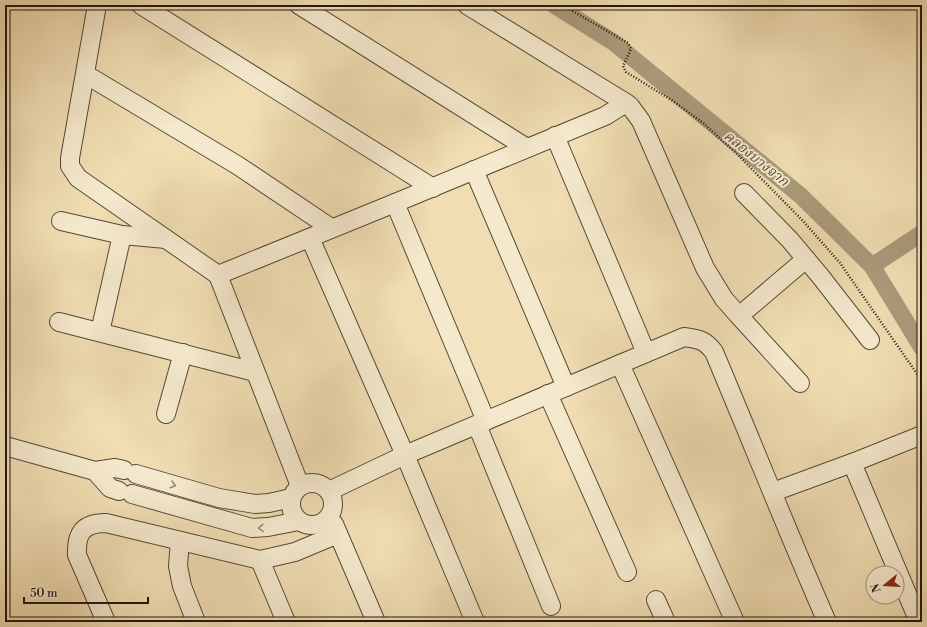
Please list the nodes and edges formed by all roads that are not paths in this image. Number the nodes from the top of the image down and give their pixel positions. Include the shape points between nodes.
1 (97, 5) edge
2 (141, 5) edge
3 (299, 5) edge
4 (467, 5) edge
5 (85, 74) junction
6 (626, 103) junction
7 (555, 136) junction
8 (526, 148) junction
9 (474, 170) junction
10 (433, 188) junction
11 (744, 193) dead end
12 (395, 203) junction
13 (61, 221) dead end
14 (331, 228) junction
15 (122, 235) junction
16 (310, 238) junction
17 (167, 240) junction
18 (806, 259) junction
19 (218, 275) junction
20 (740, 316) junction
21 (59, 322) dead end
22 (100, 332) junction
23 (870, 340) dead end
24 (183, 353) junction
25 (646, 353) junction
26 (620, 364) junction
27 (255, 372) junction
28 (800, 383) dead end
29 (566, 387) junction
30 (548, 394) junction
31 (166, 414) dead end
32 (481, 423) junction
33 (922, 435) edge
34 (5, 446) edge
35 (405, 455) junction
36 (852, 463) junction
37 (95, 471) junction
38 (329, 491) junction
39 (296, 492) junction
40 (773, 492) junction
41 (219, 498) junction
42 (330, 516) junction
43 (214, 517) junction
44 (299, 521) junction
45 (338, 534) junction
46 (180, 541) junction
47 (260, 560) junction
48 (627, 572) dead end
49 (656, 600) dead end
50 (551, 606) dead end
51 (106, 622) edge
52 (196, 622) edge
53 (286, 622) edge
54 (376, 622) edge
55 (475, 622) edge
56 (666, 622) edge
57 (735, 622) edge
58 (827, 622) edge
59 (919, 622) edge

1 - 5 street
2 - 10 street
3 - 8 street
4 - 6 street
5 - 14 street via 237,165
5 - 17 street via 70,166 78,178
6 - 7 street via 605,116
6 - 20 street via 641,121 705,268 724,299
7 - 8 street
7 - 25 street
8 - 9 street
9 - 10 street
9 - 29 street
10 - 12 street
11 - 18 street
12 - 14 street
12 - 32 street
13 - 15 street
14 - 16 street
15 - 17 street
15 - 22 street
16 - 19 street
16 - 35 street
17 - 19 street
18 - 20 street
18 - 23 street
19 - 27 street
20 - 28 street
21 - 22 street
22 - 24 street
24 - 27 street
24 - 31 street
25 - 26 street
25 - 40 street via 684,337 708,344 714,352
26 - 29 street
26 - 57 street
27 - 39 street
29 - 30 street
30 - 32 street
30 - 48 street
32 - 35 street
32 - 50 street
33 - 36 street
34 - 37 street
35 - 38 street
35 - 55 street
36 - 40 street
36 - 59 street
37 -> 41 street via 115,468
37 - 43 street via 110,488
38 - 39 street via 319,484 306,484
38 - 42 street via 333,503
39 - 41 street via 269,503 255,504
39 - 44 street via 292,511
40 - 58 street via 787,531
41 - 43 street
42 - 44 street via 316,525 307,525
42 - 45 street
44 -> 43 street via 252,528
45 - 47 street via 295,552
45 - 54 street
46 - 47 street
46 - 51 street via 106,523 96,523 85,528 76,544 77,555
46 - 52 street via 178,566 182,586
47 - 53 street
49 - 56 street

